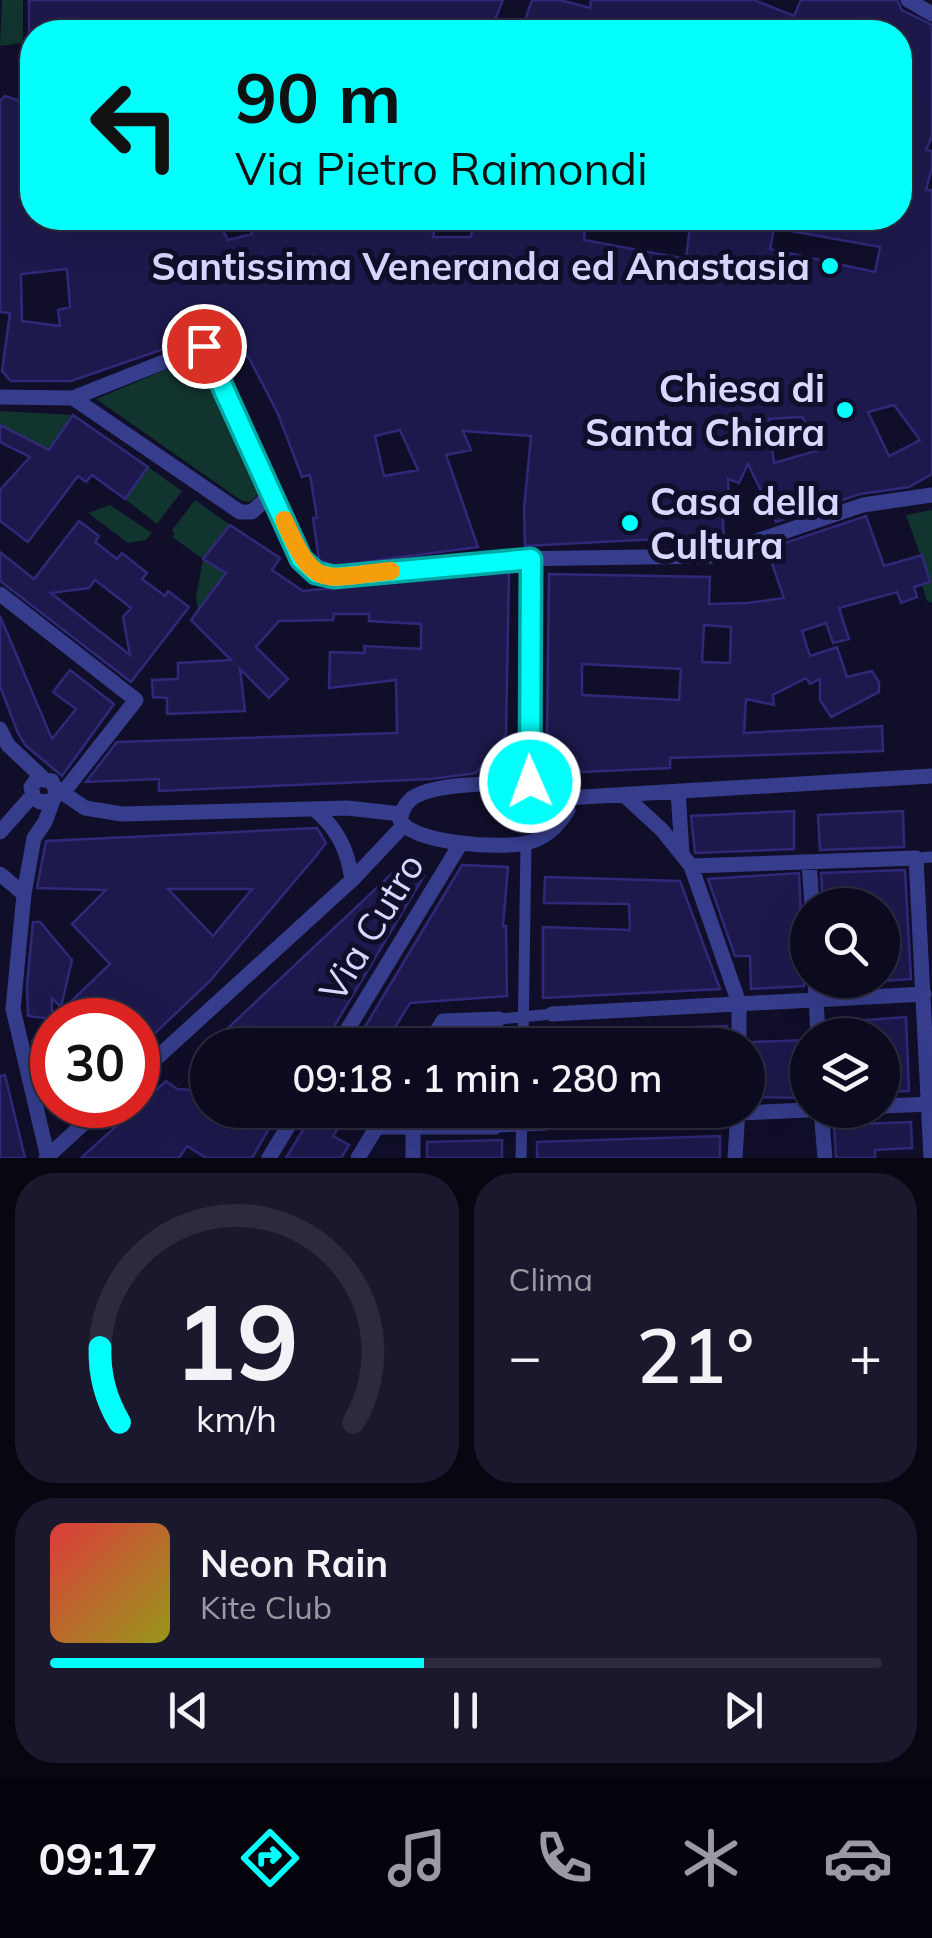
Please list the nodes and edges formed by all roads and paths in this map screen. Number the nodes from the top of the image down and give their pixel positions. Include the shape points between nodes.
1 (908, 0) edge
2 (932, 14) edge
3 (0, 396) edge
4 (74, 398) junction
5 (272, 493) junction
6 (932, 495) edge
7 (531, 559) junction
8 (0, 594) edge
9 (0, 729) edge
10 (932, 776) edge
11 (42, 778) junction
12 (530, 782) junction
13 (678, 792) junction
14 (56, 794) junction
15 (624, 795) junction
16 (32, 796) junction
17 (566, 798) junction
18 (314, 809) junction
19 (402, 820) junction
20 (0, 832) edge
21 (461, 843) junction
22 (526, 843) junction
23 (924, 857) edge
24 (686, 859) junction
25 (809, 862) junction
26 (0, 874) edge
27 (352, 880) junction
28 (811, 888) edge
29 (24, 894) junction
30 (924, 994) junction
31 (816, 999) junction
32 (739, 1003) junction
33 (552, 1014) joint
34 (523, 1016) junction
35 (817, 1018) edge
36 (499, 1019) joint
37 (348, 1028) edge
38 (439, 1028) edge
39 (523, 1028) edge
40 (739, 1028) edge
41 (160, 1055) edge
42 (930, 1104) edge
43 (900, 1105) edge
44 (765, 1111) edge
45 (790, 1111) edge
46 (79, 1128) edge
47 (287, 1128) edge
48 (375, 1128) edge
49 (413, 1128) edge
50 (521, 1128) edge
51 (737, 1128) edge
52 (823, 1128) edge
53 (47, 1158) edge
54 (269, 1158) edge
55 (358, 1158) edge
56 (413, 1158) edge
57 (520, 1158) edge
58 (735, 1158) edge
59 (824, 1158) edge
60 (931, 1158) edge

1 - 2 street
3 - 4 street
4 - 5 street via 240,512 252,512
4 - 5 street via 204,346
5 - 7 street via 301,559 316,573 334,577
6 - 7 street via 862,505 712,556
7 - 12 street
8 - 14 street via 136,700
9 - 11 street
10 - 13 street
11 - 14 street via 52,781
11 - 16 street via 32,785
12 - 17 street via 551,784
12 - 19 street via 414,796
13 - 15 street
13 - 24 street
14 - 16 street via 40,802
14 - 18 street via 122,814
14 - 29 street via 34,838
15 - 17 street
15 - 24 street
16 - 20 street
17 - 22 street via 568,810 551,832
18 - 19 street via 347,808
18 - 27 street via 337,832
19 - 21 street via 432,839
19 - 27 street
21 - 22 street
21 - 37 street, Via Cutro
22 - 34 street
23 - 25 street
23 - 30 street
24 - 25 street
24 - 32 street
25 - 28 street
26 - 29 street
27 - 41 street
29 - 53 street via 13,1009
30 - 31 street
30 - 42 street
31 - 32 street
31 - 35 street
32 - 33 street
32 - 40 street
33 - 34 street
34 - 36 street
34 - 39 street
36 - 38 street via 443,1021
42 - 43 street
42 - 60 street
44 - 45 street
46 - 53 street
47 - 54 street
48 - 55 street
49 - 56 street
50 - 57 street
51 - 58 street
52 - 59 street

